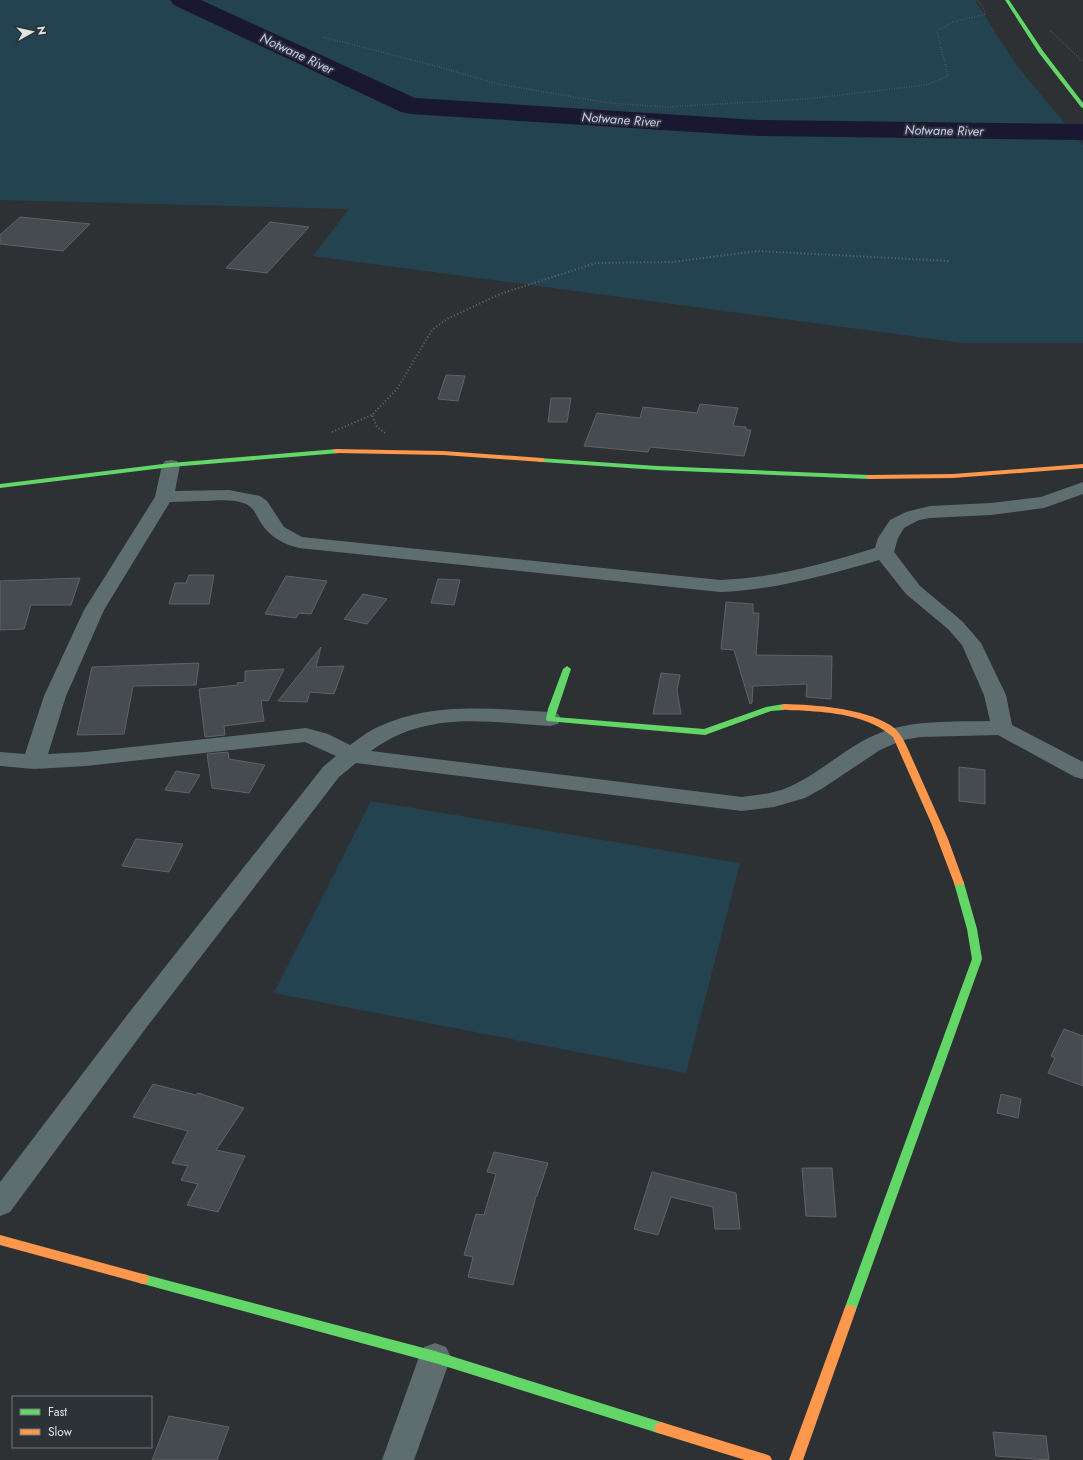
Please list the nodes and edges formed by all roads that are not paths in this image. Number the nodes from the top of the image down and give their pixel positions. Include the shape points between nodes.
1 (1007, 0) edge
2 (1083, 106) edge
3 (171, 465) junction
4 (1083, 466) edge
5 (0, 486) edge
6 (1083, 488) edge
7 (164, 497) junction
8 (884, 552) junction
9 (567, 669) dead end
10 (550, 719) junction
11 (1002, 728) junction
12 (896, 735) junction
13 (351, 755) junction
14 (0, 759) edge
15 (34, 762) junction
16 (1083, 772) edge
17 (0, 1204) edge
18 (0, 1240) edge
19 (435, 1357) junction
20 (398, 1460) edge
21 (765, 1460) edge
22 (796, 1460) edge

1 - 2 street via 1041,52
3 - 4 street via 346,450 850,477 953,476
3 - 5 street
3 - 7 street
6 - 8 street via 1044,502 991,509 930,512 913,516 897,524 888,538
7 - 8 street via 245,497 260,505 279,533 299,542 720,586 775,582
7 - 15 street via 94,610 55,696
8 - 11 street via 913,590 971,642 994,695
9 - 10 street
10 - 12 street via 705,732 769,709 798,707 861,716 878,722
10 - 13 street via 458,714 424,718 386,731
11 - 12 street via 916,731
11 - 16 street
12 - 13 street via 881,740 803,789 769,801 742,804
12 - 22 street via 952,858 967,905 977,959
13 - 15 street via 320,739 306,735 86,759
13 - 17 street via 331,772 137,1021
14 - 15 street
18 - 19 street
19 - 20 street
19 - 21 street

